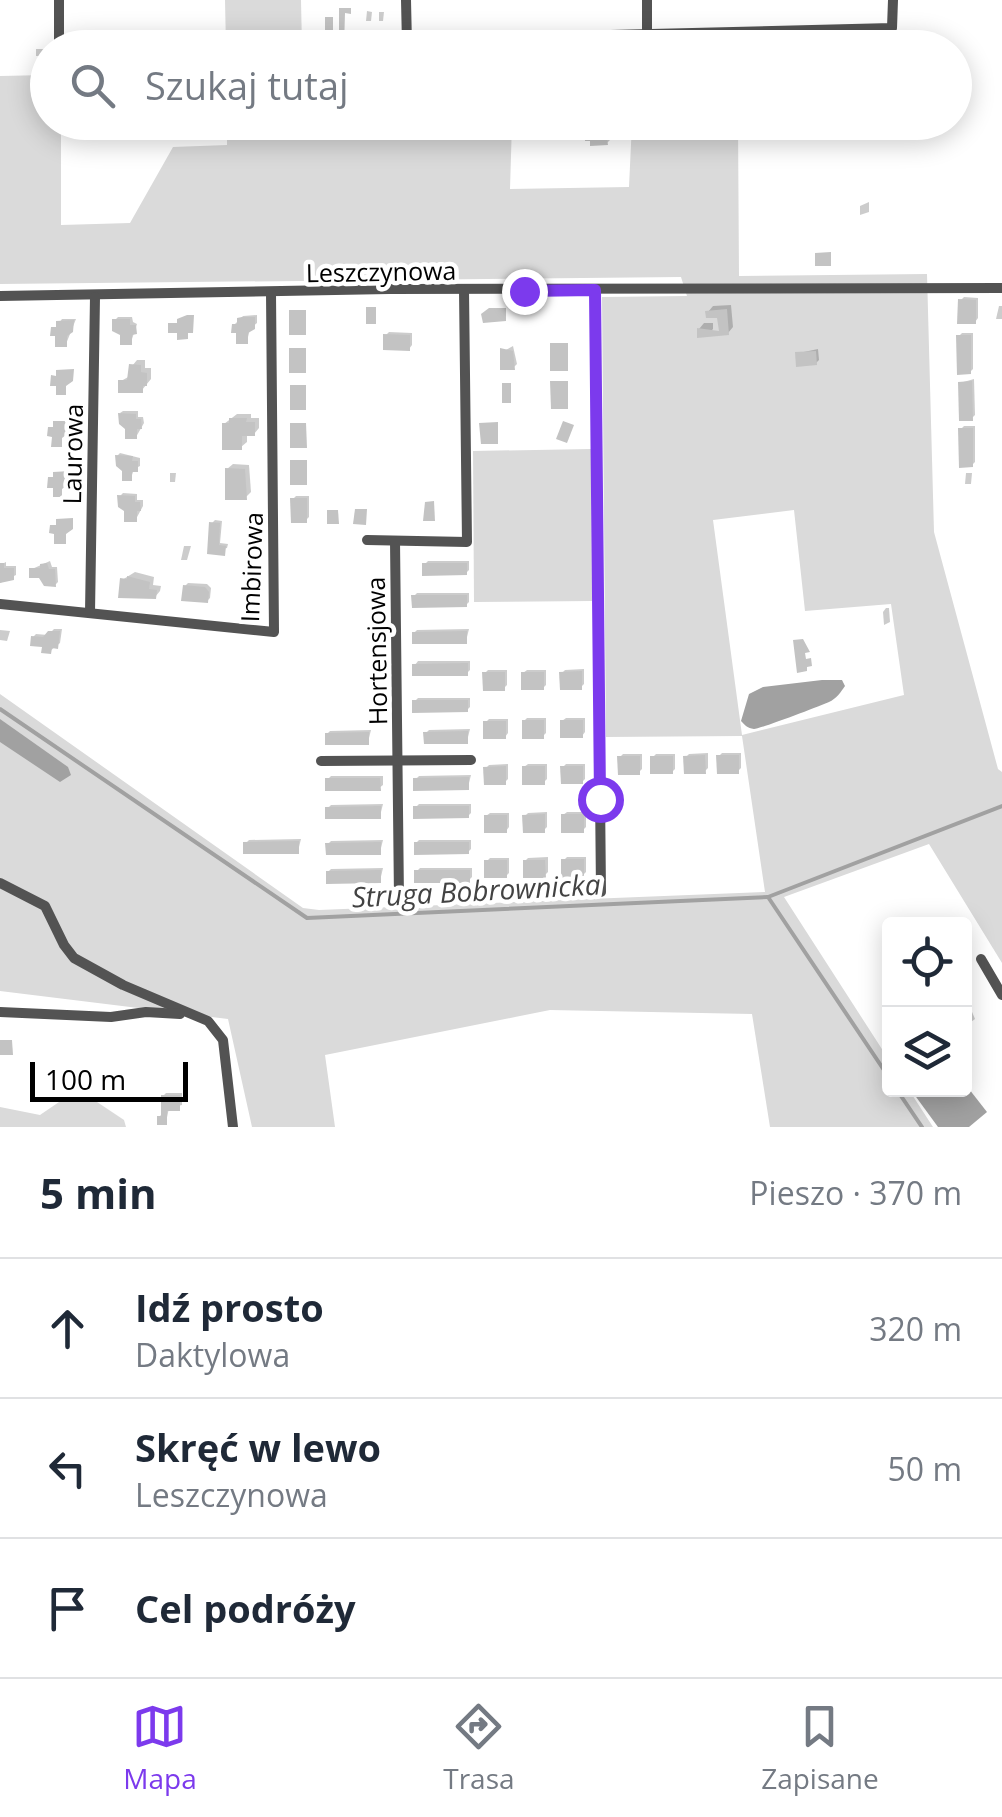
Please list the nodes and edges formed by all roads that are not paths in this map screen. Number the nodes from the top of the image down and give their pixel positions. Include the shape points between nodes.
1 (58, 0) edge
2 (406, 0) edge
3 (647, 0) edge
4 (893, 0) edge
5 (59, 30) edge
6 (406, 30) edge
7 (647, 30) edge
8 (810, 30) edge
9 (1002, 288) edge
10 (464, 290) junction
11 (595, 290) junction
12 (271, 292) junction
13 (0, 296) edge
14 (95, 297) junction
15 (367, 540) dead end
16 (395, 541) junction
17 (0, 604) edge
18 (90, 613) junction
19 (397, 760) junction
20 (471, 760) dead end
21 (321, 761) dead end
22 (0, 883) edge
23 (601, 892) dead end
24 (398, 899) dead end
25 (981, 959) dead end
26 (1002, 995) edge
27 (0, 1012) edge
28 (196, 1016) junction
29 (232, 1127) edge

1 - 5 street
2 - 6 street
3 - 7 street
4 - 8 street via 892,28
9 - 11 street, Leszczynowa
10 - 11 street, Leszczynowa
10 - 12 street, Leszczynowa
10 - 16 street, Hortensjowa via 467,542
11 - 23 street
12 - 14 street, Leszczynowa
12 - 18 street, Imbirowa via 274,632
13 - 14 street, Leszczynowa
14 - 18 street, Laurowa
15 - 16 street, Hortensjowa
16 - 19 street, Hortensjowa
17 - 18 street, Imbirowa
19 - 20 street, Hortensjowa
19 - 21 street, Hortensjowa
19 - 24 street, Hortensjowa
22 - 28 street via 45,906 74,958
25 - 26 street
27 - 28 street
28 - 29 street via 222,1040

